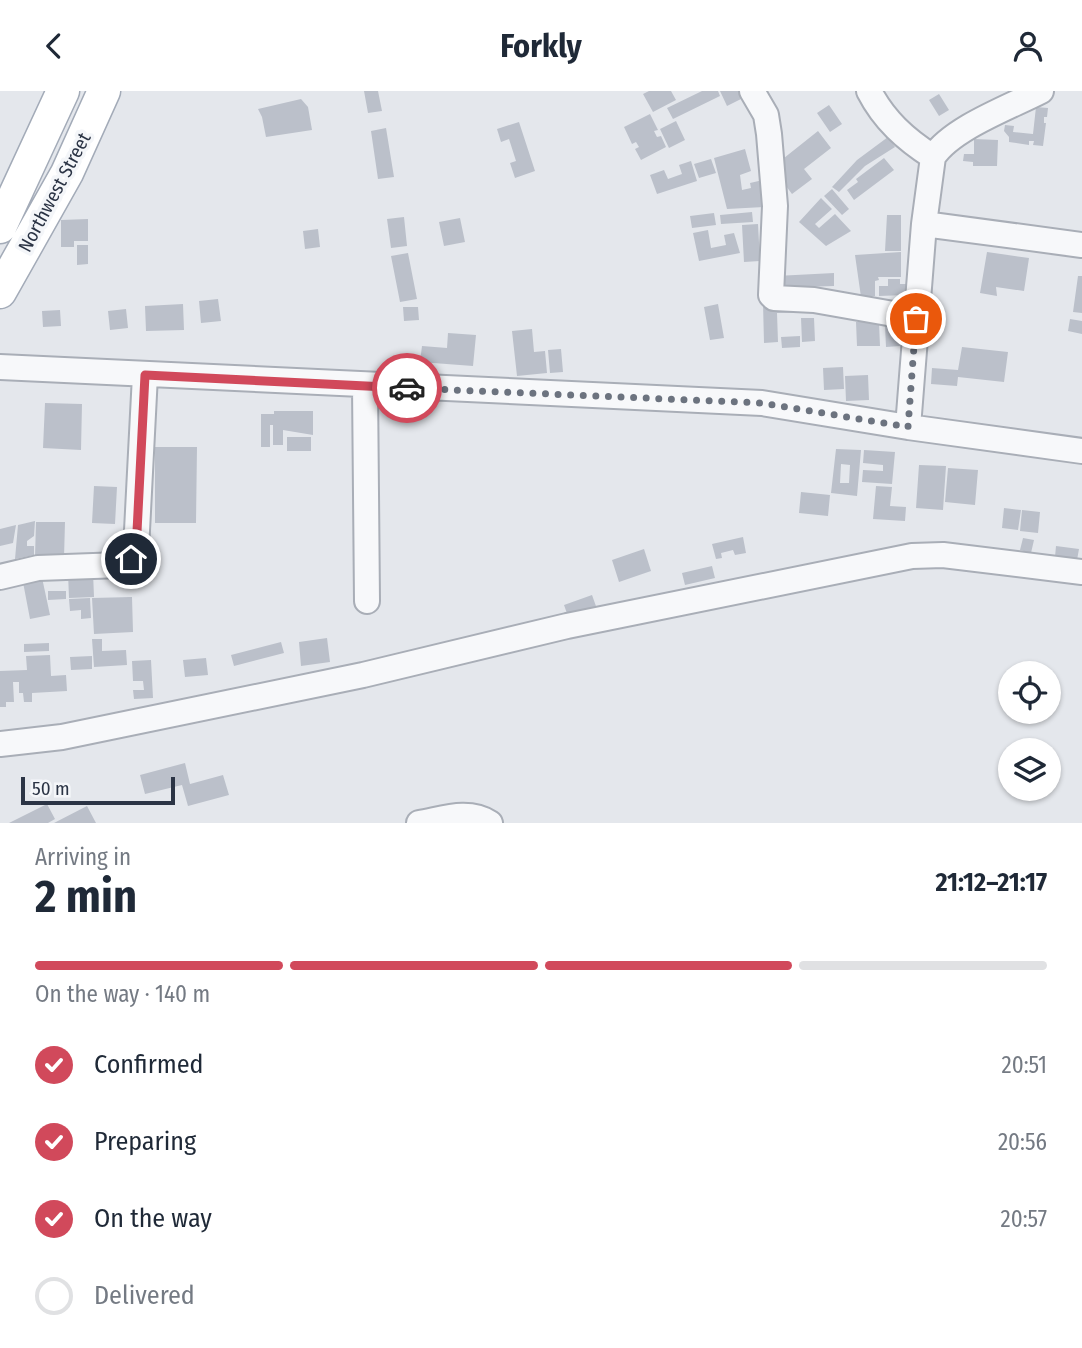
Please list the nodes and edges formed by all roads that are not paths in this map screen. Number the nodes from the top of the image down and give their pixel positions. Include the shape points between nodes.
1 (63, 91) edge
2 (104, 91) edge
3 (752, 91) edge
4 (869, 91) edge
5 (1041, 91) edge
6 (933, 157) junction
7 (9, 189) edge
8 (923, 224) junction
9 (0, 227) edge
10 (1082, 245) edge
11 (0, 292) edge
12 (916, 319) junction
13 (0, 367) edge
14 (145, 375) junction
15 (365, 386) junction
16 (908, 427) junction
17 (1082, 451) edge
18 (1082, 572) edge
19 (0, 577) edge
20 (367, 601) dead end
21 (0, 744) edge
22 (419, 823) edge
23 (490, 823) edge

1 - 7 main road, Northwest Street
2 - 11 main road, Northwest Street via 67,173
3 - 12 street via 769,134 775,206 771,295
4 - 6 street via 880,113
5 - 6 street via 953,137
6 - 8 street
7 - 9 main road, Northwest Street
8 - 10 street
8 - 12 street
12 - 16 street
13 - 14 street
14 - 15 street
14 - 19 street via 136,551 131,559 121,565 38,568
15 - 16 street via 762,403
15 - 20 street
16 - 17 street
18 - 21 street via 943,555 912,556 567,627 363,675 62,737
22 - 23 street via 466,814

